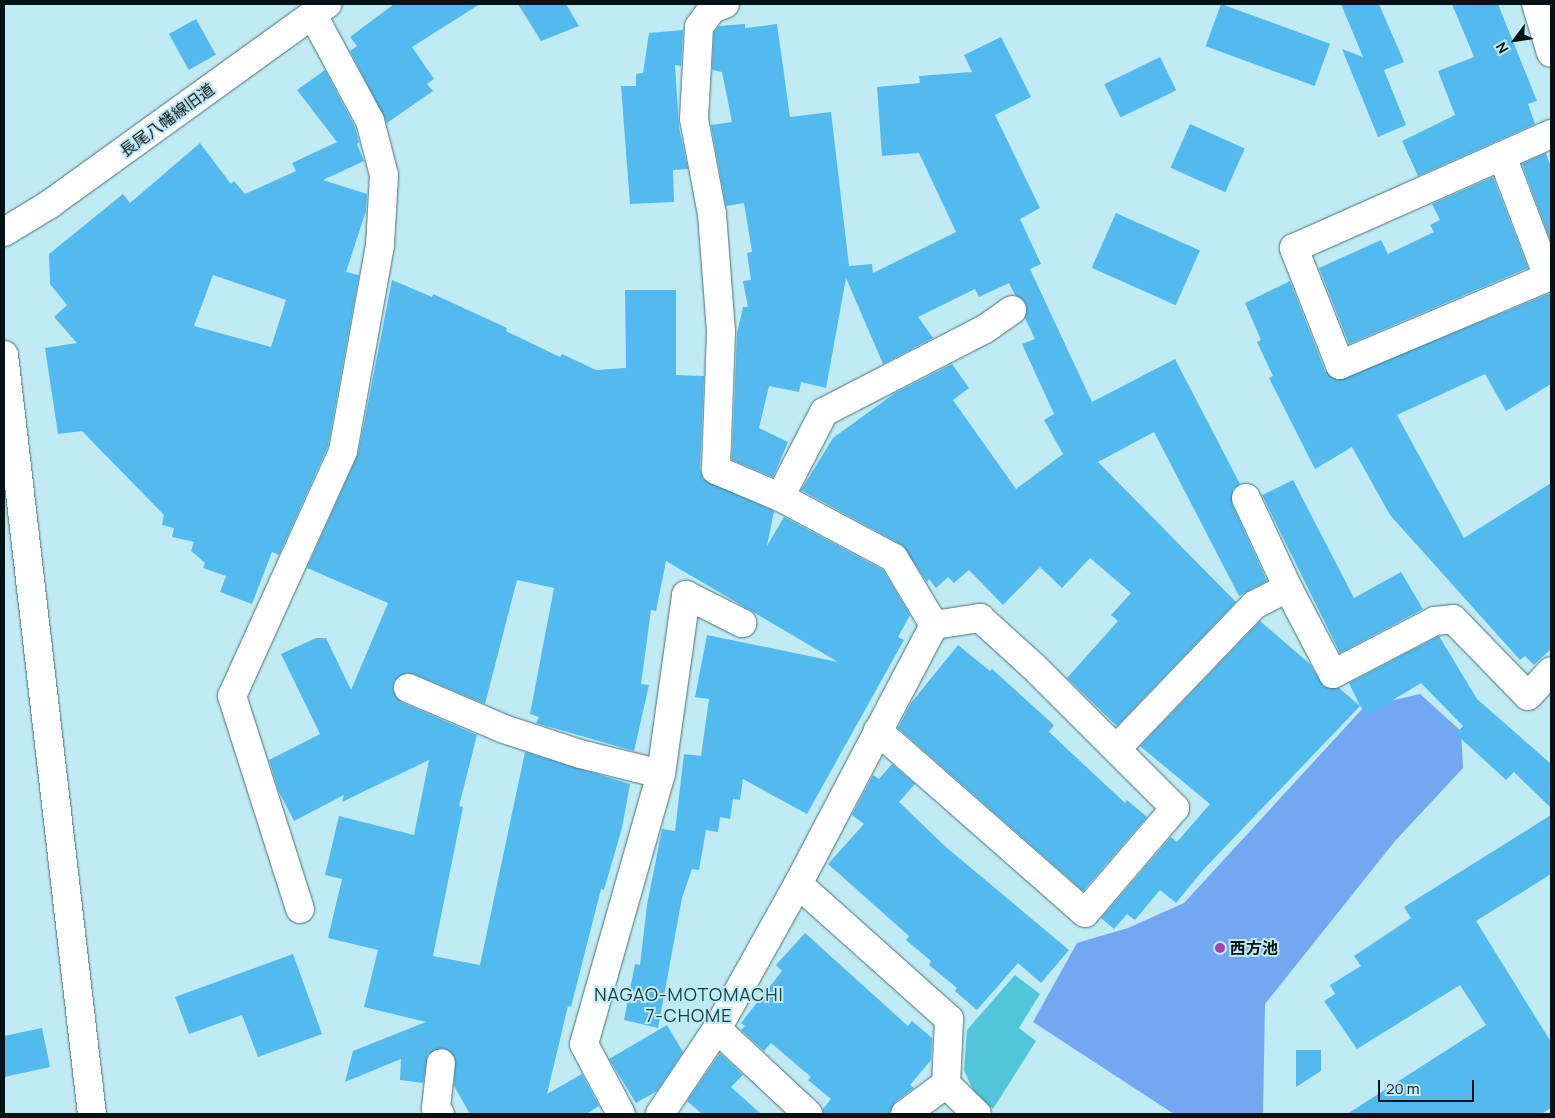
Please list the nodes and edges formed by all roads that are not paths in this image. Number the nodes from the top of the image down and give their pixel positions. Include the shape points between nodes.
1 (725, 4) edge
2 (1536, 4) edge
3 (320, 10) edge
4 (1551, 53) edge
5 (1551, 134) edge
6 (1502, 156) junction
7 (4, 232) edge
8 (1012, 310) dead end
9 (4, 355) edge
10 (780, 498) junction
11 (1246, 498) dead end
12 (1288, 588) junction
13 (742, 623) dead end
14 (934, 624) junction
15 (1551, 671) edge
16 (408, 688) dead end
17 (878, 731) junction
18 (1117, 748) junction
19 (661, 774) junction
20 (798, 884) junction
21 (300, 908) dead end
22 (717, 1029) junction
23 (440, 1063) dead end
24 (946, 1084) junction
25 (92, 1114) edge
26 (440, 1114) edge
27 (621, 1114) edge
28 (660, 1114) edge
29 (808, 1114) edge
30 (905, 1114) edge
31 (977, 1114) edge

1 - 10 street via 712,9 700,27 694,119 712,214 721,332 716,470
2 - 4 street
3 - 7 street, 長尾八幡線旧道 via 50,204
3 - 21 street via 370,121 384,175 380,245 344,451 232,696
5 - 6 street
6 - 6 street via 1294,248 1340,365 1548,277
8 - 10 street via 985,328 824,412
9 - 25 street
10 - 14 street via 894,558
11 - 12 street
12 - 15 street via 1333,674 1435,621 1453,619 1528,696
12 - 18 street via 1254,605
13 - 19 street via 686,595
14 - 17 street
14 - 18 street via 980,618
16 - 19 street via 504,729 580,754
17 - 18 street via 1085,913 1175,808
17 - 20 street
19 - 27 street via 584,1044
20 - 22 street
20 - 24 street via 949,1019
22 - 28 street
22 - 29 street
23 - 26 street via 436,1108
24 - 30 street
24 - 31 street

